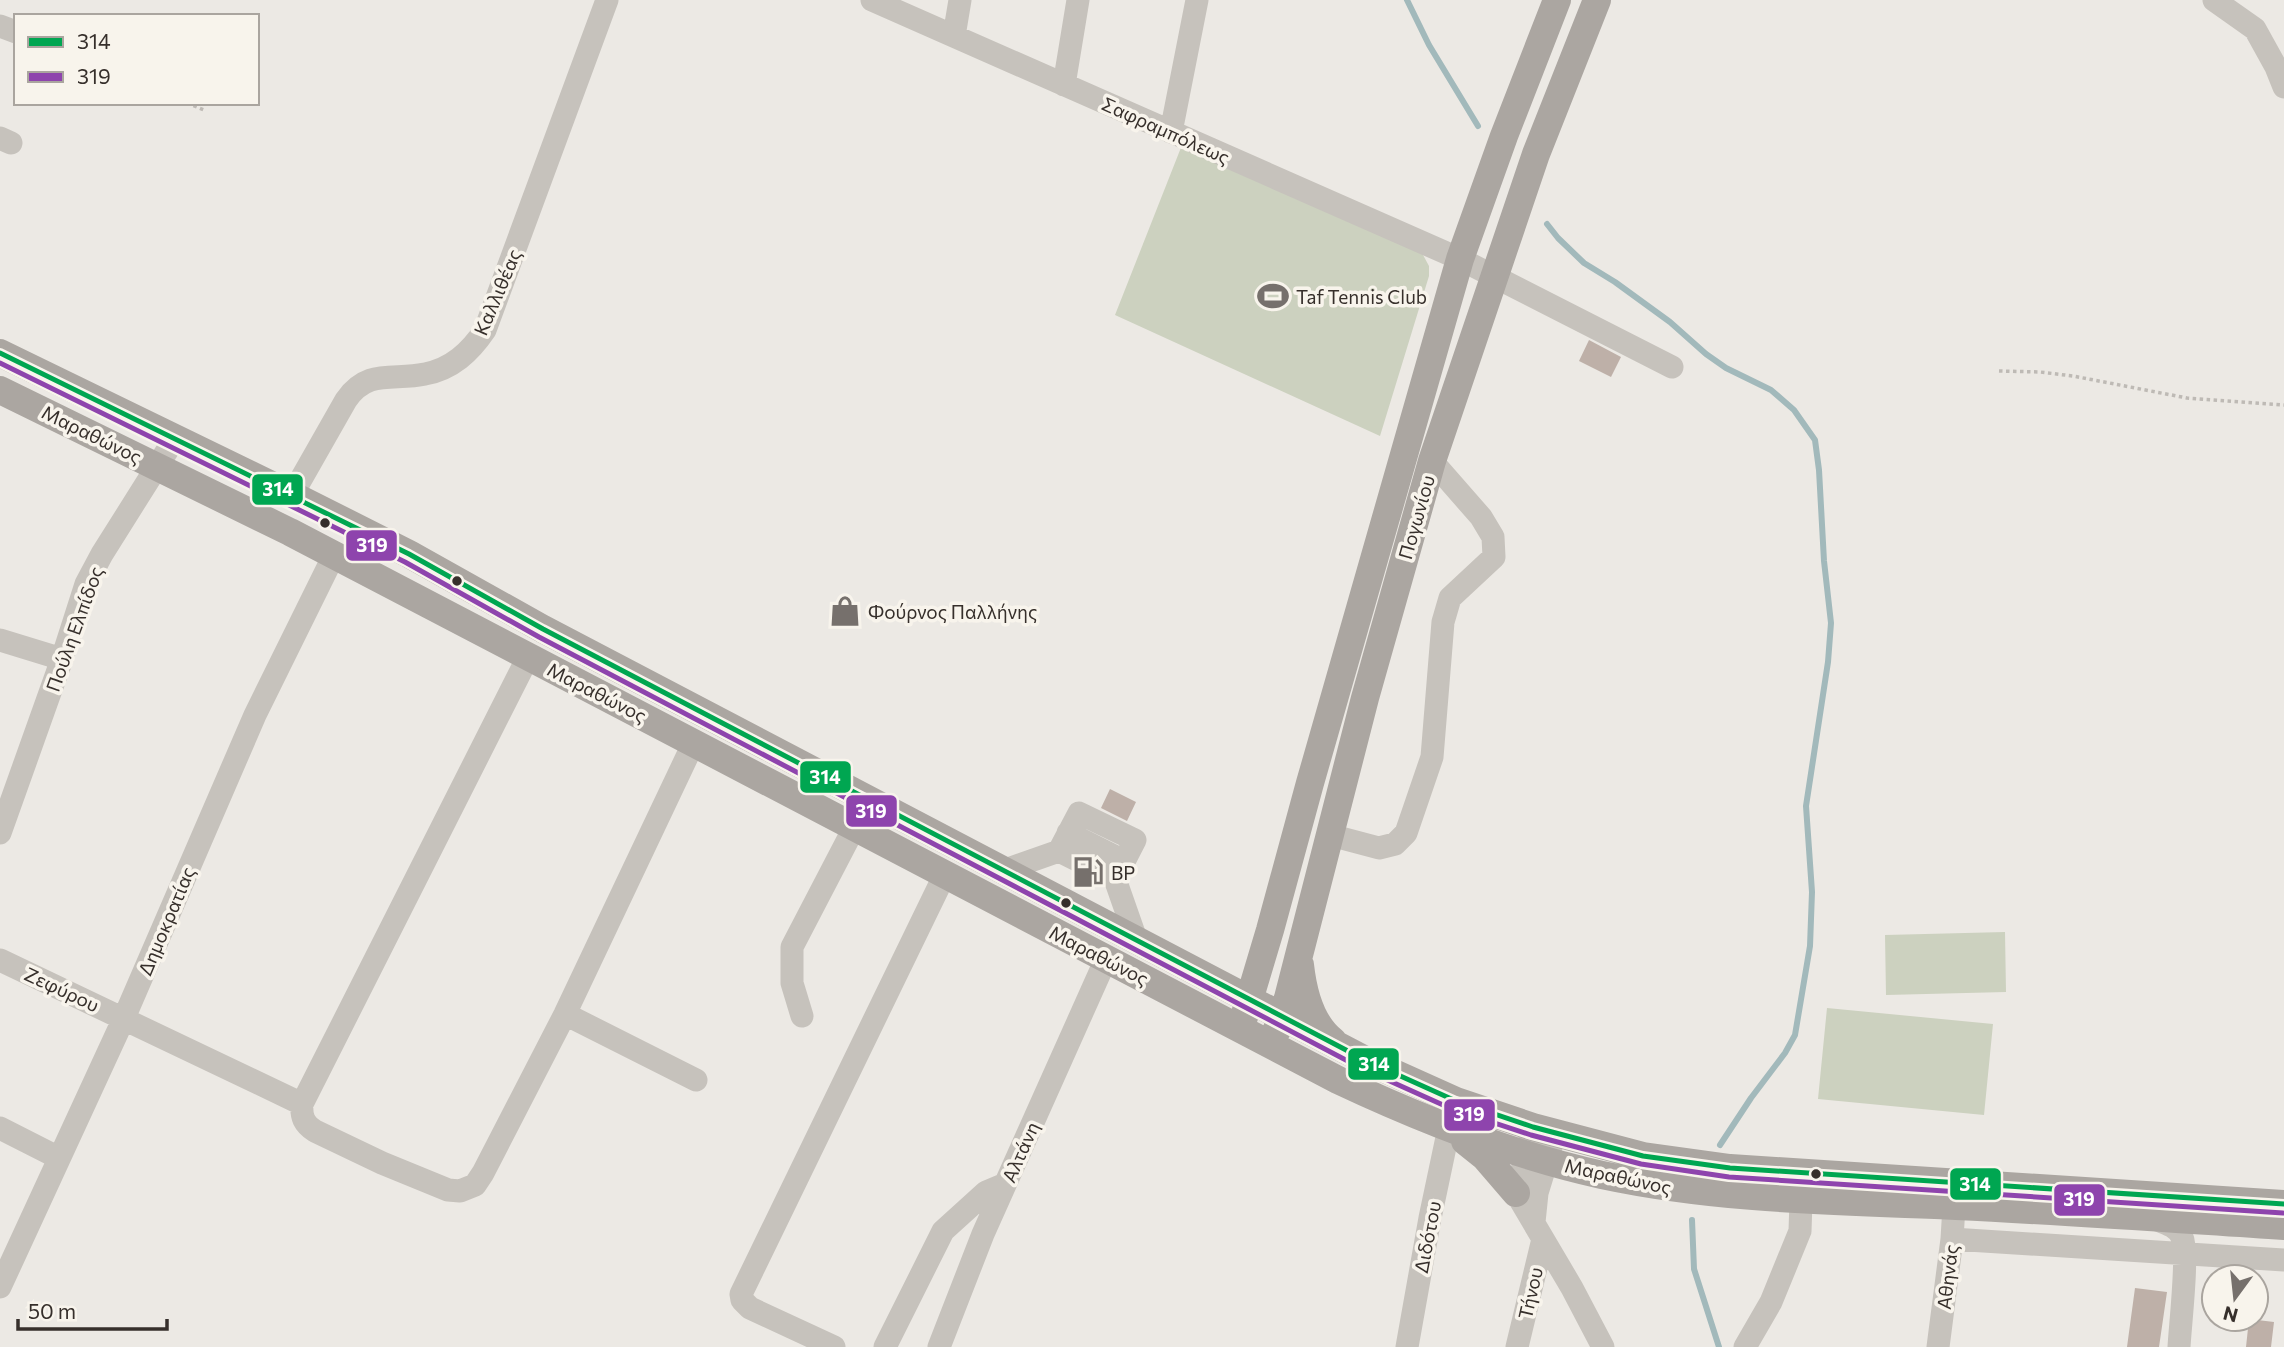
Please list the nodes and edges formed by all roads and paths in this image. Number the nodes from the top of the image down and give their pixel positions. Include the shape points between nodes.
1 (607, 0) edge
2 (872, 0) edge
3 (960, 0) edge
4 (1078, 0) edge
5 (1197, 0) edge
6 (1557, 0) edge
7 (1597, 0) edge
8 (2214, 0) edge
9 (954, 36) junction
10 (1064, 85) junction
11 (2284, 87) edge
12 (192, 105) edge
13 (204, 110) dead end
14 (1171, 132) junction
15 (1460, 259) junction
16 (1494, 277) junction
17 (0, 353) edge
18 (1672, 367) dead end
19 (1999, 371) dead end
20 (0, 390) edge
21 (2284, 405) edge
22 (175, 438) junction
23 (1432, 461) junction
24 (158, 466) junction
25 (292, 495) junction
26 (334, 555) junction
27 (0, 640) edge
28 (527, 657) junction
29 (62, 660) junction
30 (694, 742) junction
31 (855, 825) junction
32 (0, 833) edge
33 (1330, 835) junction
34 (1064, 842) junction
35 (1005, 870) junction
36 (1120, 870) junction
37 (944, 874) junction
38 (1270, 930) junction
39 (1136, 939) junction
40 (1299, 955) junction
41 (1106, 959) junction
42 (0, 960) edge
43 (1196, 971) junction
44 (1250, 999) junction
45 (565, 1014) junction
46 (802, 1016) dead end
47 (1282, 1017) junction
48 (124, 1018) junction
49 (1240, 1028) junction
50 (1271, 1045) junction
51 (1349, 1053) junction
52 (696, 1080) dead end
53 (302, 1104) junction
54 (0, 1128) edge
55 (1449, 1128) junction
56 (1544, 1130) junction
57 (59, 1158) junction
58 (1536, 1158) junction
59 (1005, 1184) junction
60 (1516, 1193) junction
61 (1801, 1201) junction
62 (2284, 1204) edge
63 (1954, 1206) junction
64 (2154, 1218) junction
65 (2284, 1226) edge
66 (1538, 1231) junction
67 (1952, 1240) junction
68 (2184, 1253) junction
69 (2284, 1260) edge
70 (3, 1273) edge
71 (834, 1347) edge
72 (885, 1347) edge
73 (939, 1347) edge
74 (1407, 1347) edge
75 (1517, 1347) edge
76 (1604, 1347) edge
77 (1745, 1347) edge
78 (1938, 1347) edge
79 (2179, 1347) edge

1 - 25 street, Καλλιθέας via 485,330 468,352 447,367 373,379 355,388
2 - 9 street, Σαφραμπόλεως
3 - 9 street
4 - 10 street
5 - 14 street
6 - 15 main road, Πογωνίου
7 - 16 main road, Πογωνίου via 1536,154
8 - 11 street via 2255,29
9 - 10 street, Σαφραμπόλεως
10 - 14 street, Σαφραμπόλεως
12 - 13 path
14 - 15 street, Σαφραμπόλεως
15 - 16 street, Σαφραμπόλεως
15 - 38 main road, Πογωνίου
16 - 18 street
16 - 23 main road, Πογωνίου
17 - 22 main road, Μαραθώνος
19 - 21 path via 2051,373 2187,398
20 - 24 main road, Μαραθώνος
22 - 24 street, Πούλη Ελπίδος
22 - 25 main road, Μαραθώνος
23 - 33 main road, Πογωνίου
23 - 33 street via 1493,537 1494,557 1450,598 1443,622 1432,757 1406,833 1395,844 1379,848
24 - 26 main road, Μαραθώνος
24 - 29 street, Πούλη Ελπίδος via 86,584
25 - 35 main road, Μαραθώνος
26 - 28 main road, Μαραθώνος
26 - 48 street, Δημοκρατίας via 255,715
27 - 29 street
28 - 30 main road, Μαραθώνος
28 - 53 street
29 - 32 street, Πούλη Ελπίδος
30 - 31 main road, Μαραθώνος
30 - 45 street
31 - 37 main road, Μαραθώνος
31 - 46 street via 792,947 792,983
33 - 40 main road, Πογωνίου
34 - 35 street
34 - 36 street
34 - 36 street via 1079,813 1135,840
35 - 39 main road, Μαραθώνος
36 - 39 street
37 - 41 main road, Μαραθώνος
37 - 71 street via 741,1294 750,1308
38 - 43 main road via 1241,965 1224,972
38 - 44 main road, Πογωνίου
39 - 43 main road, Μαραθώνος
40 - 47 main road, Πογωνίου
40 - 51 main road via 1311,1012 1328,1037
41 - 49 main road, Μαραθώνος
41 - 59 street, Αλτάνη
42 - 48 street, Ζεφύρου
43 - 44 main road, Μαραθώνος
44 - 47 main road, Μαραθώνος
44 - 49 main road, Πογωνίου
45 - 52 street
45 - 53 street via 484,1173 475,1185 460,1191 393,1167 315,1130 306,1125
47 - 50 main road, Πογωνίου
47 - 51 main road, Μαραθώνος
48 - 53 street, Ζεφύρου
48 - 57 street, Δημοκρατίας
49 - 50 main road, Μαραθώνος
50 - 55 main road, Μαραθώνος
51 - 56 main road, Μαραθώνος via 1456,1101
54 - 57 street
55 - 58 main road, Μαραθώνος
55 - 60 main road via 1485,1157
55 - 74 street, Διδότου
56 - 58 street
56 - 62 main road, Μαραθώνος via 1643,1156 1730,1168
57 - 70 street, Δημοκρατίας
58 - 60 street
58 - 61 main road, Μαραθώνος via 1662,1186
58 - 66 street, Τήνου
59 - 72 street via 986,1192 943,1231
59 - 73 street, Αλτάνη
60 - 66 street
61 - 63 main road, Μαραθώνος
61 - 77 street via 1800,1231 1771,1303
63 - 64 main road, Μαραθώνος
63 - 67 street, Αθηνάς
64 - 65 main road, Μαραθώνος
64 - 68 street via 2172,1225 2182,1236
66 - 75 street, Τήνου
66 - 76 street
67 - 68 street
67 - 78 street, Αθηνάς
68 - 69 street
68 - 79 street

